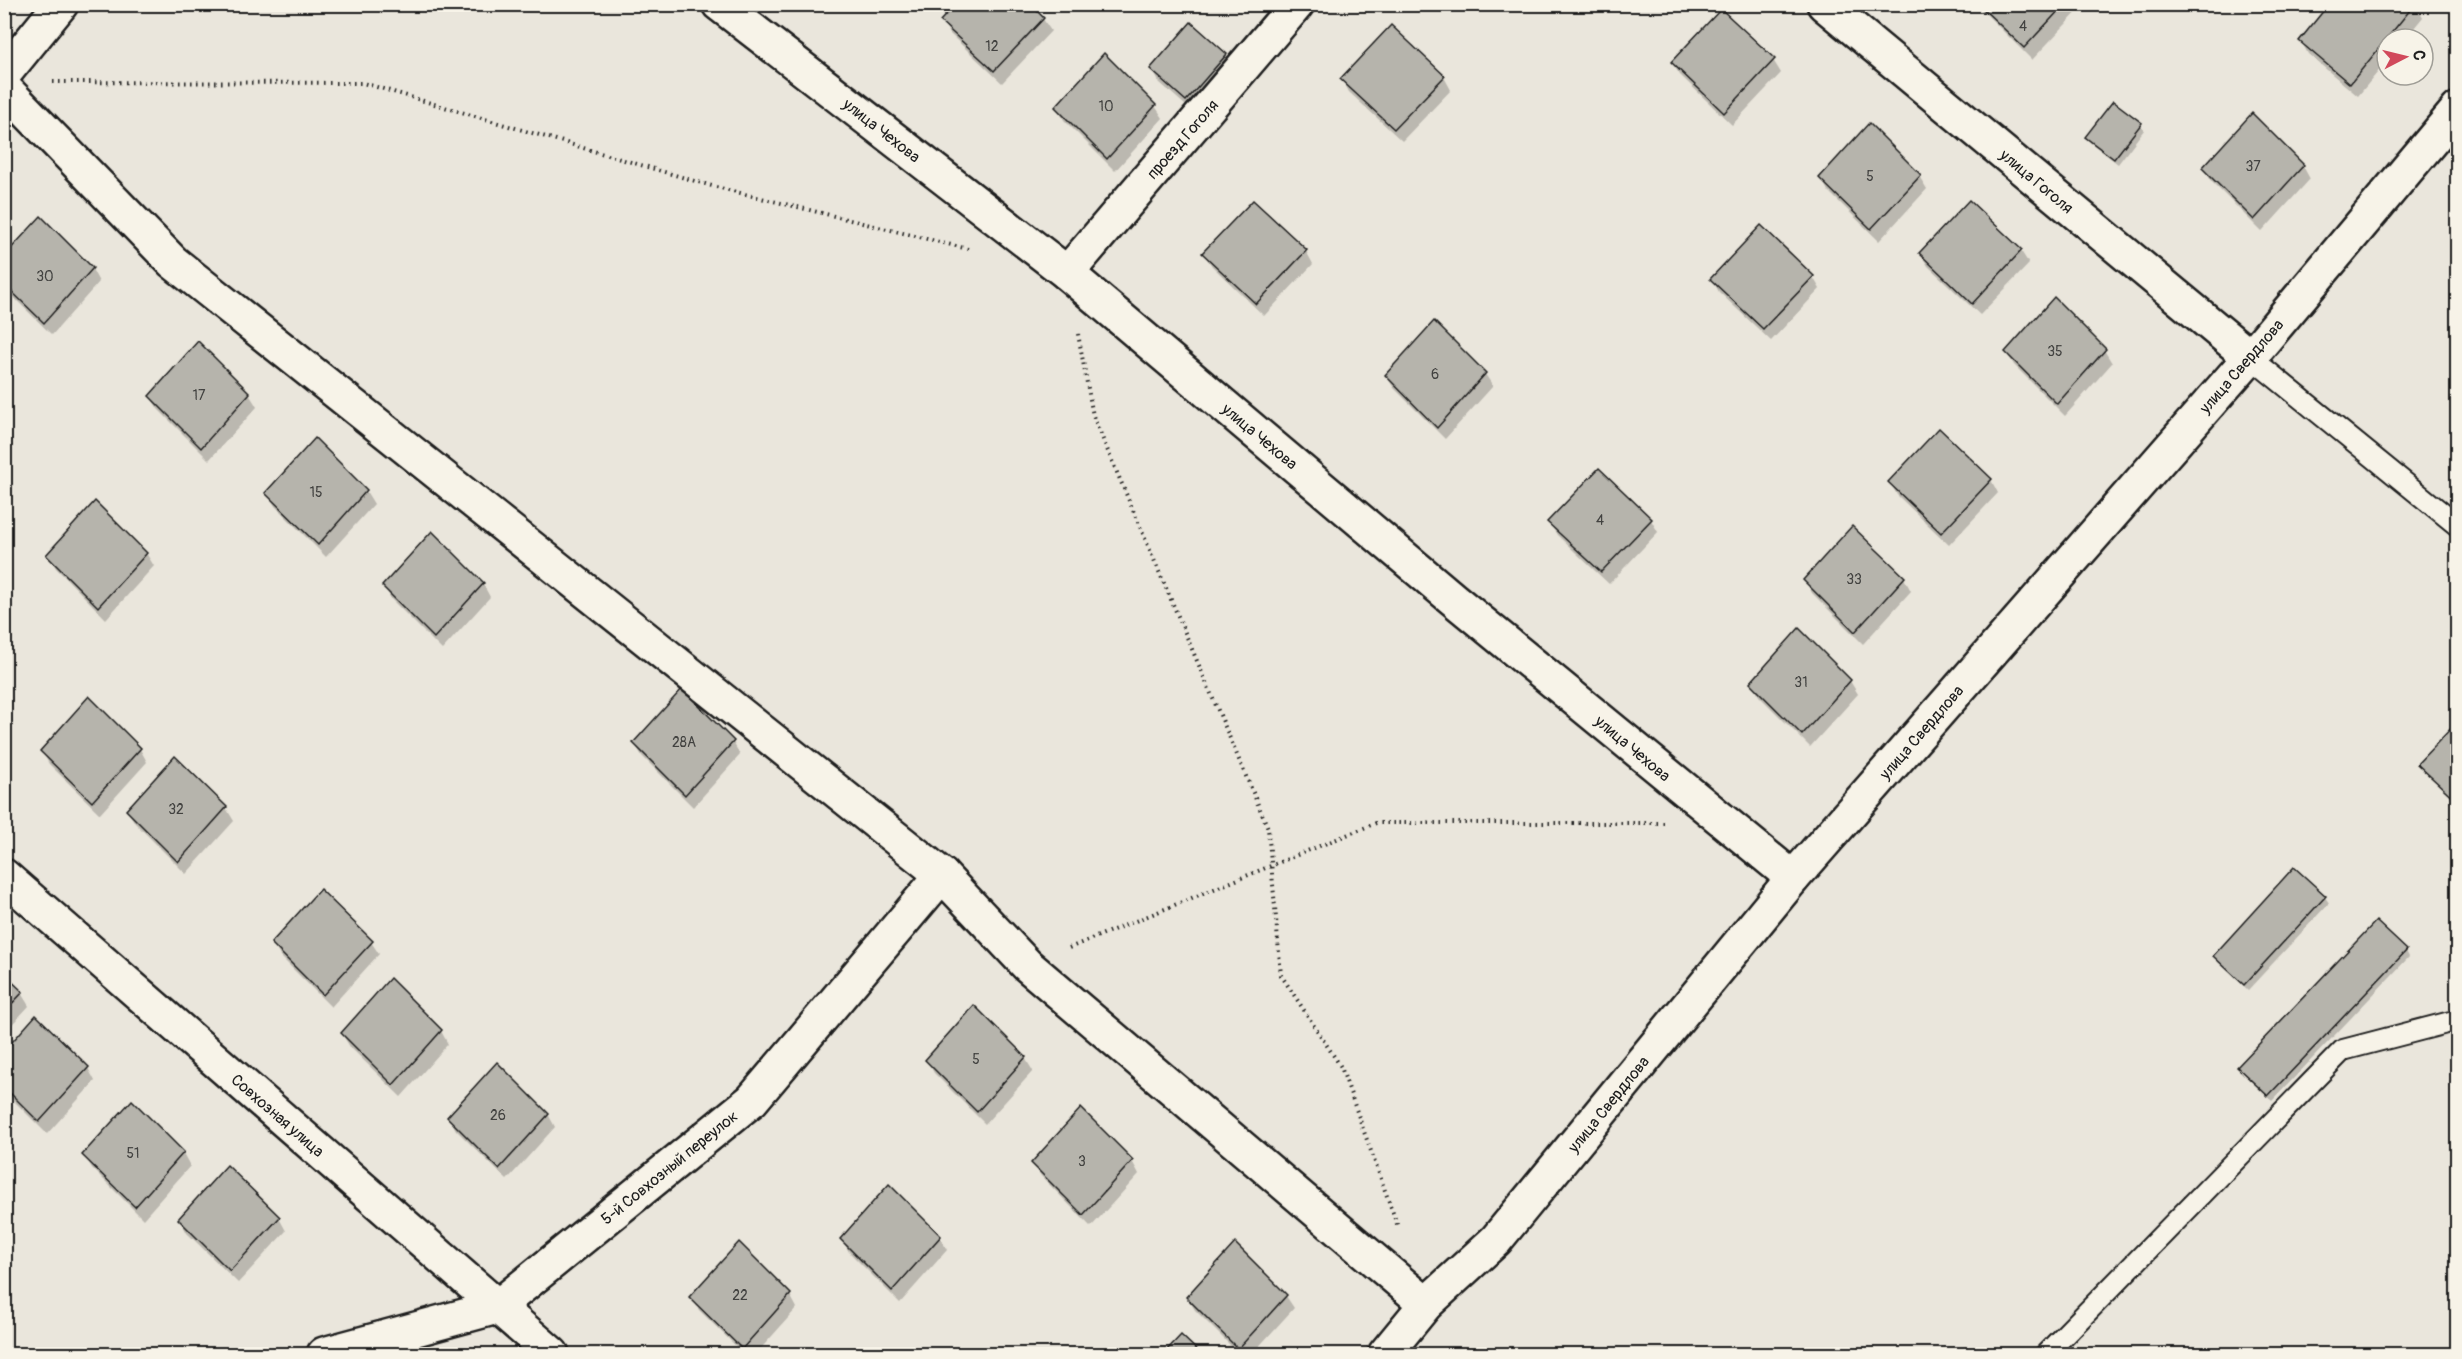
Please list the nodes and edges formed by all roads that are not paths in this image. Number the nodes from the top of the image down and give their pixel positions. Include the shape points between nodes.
1 (61, 4) edge
2 (719, 4) edge
3 (1297, 4) edge
4 (1824, 4) edge
5 (4, 74) edge
6 (4, 88) edge
7 (2457, 109) edge
8 (1067, 273) junction
9 (2250, 357) junction
10 (2457, 526) edge
11 (942, 875) junction
12 (4, 876) edge
13 (1793, 878) junction
14 (2457, 1020) edge
15 (1426, 1304) junction
16 (497, 1307) junction
17 (324, 1354) edge
18 (552, 1354) edge
19 (1385, 1354) edge
20 (2046, 1354) edge

1 - 5 street
2 - 8 street, улица Чехова
3 - 8 street, проезд Гоголя
4 - 9 street, улица Гоголя
6 - 11 street via 173,262
7 - 9 street, улица Свердлова
8 - 13 street, улица Чехова via 1453,599
9 - 10 lane
9 - 13 street, улица Свердлова
11 - 15 street via 1028,965
11 - 16 street, 5-й Совхозный переулок via 752,1100
12 - 16 street, Совхозная улица
13 - 15 street, улица Свердлова via 1497,1240
14 - 20 lane via 2343,1050
15 - 19 street, улица Свердлова
16 - 17 street, 5-й Совхозный переулок
16 - 18 street, Совхозная улица

